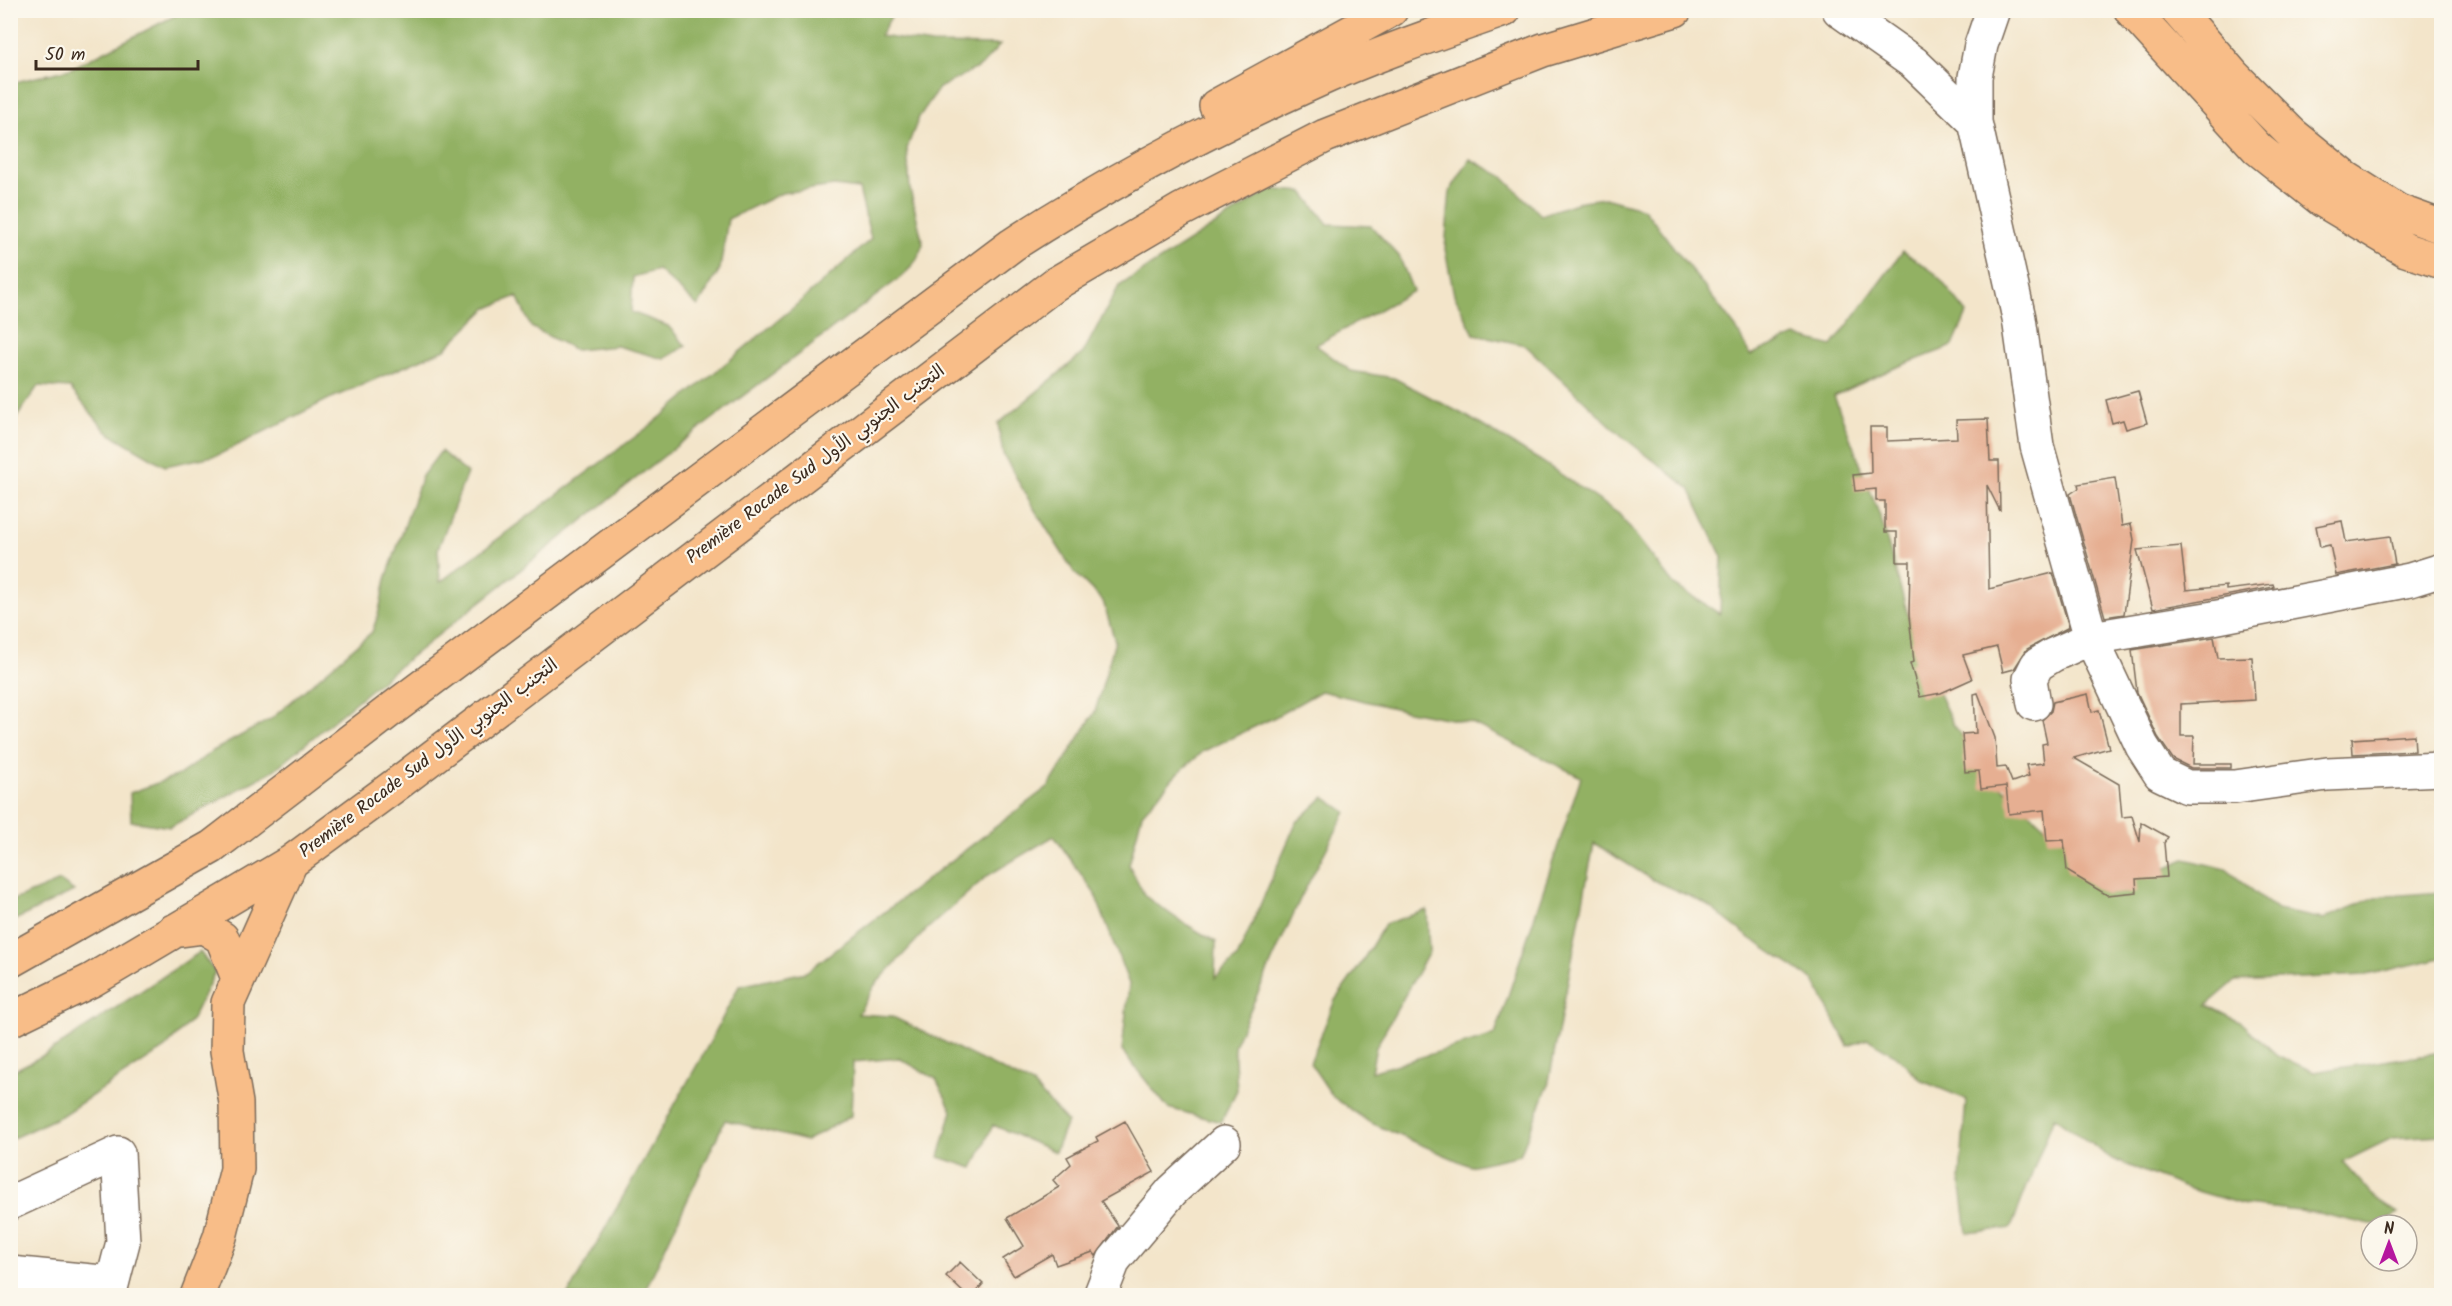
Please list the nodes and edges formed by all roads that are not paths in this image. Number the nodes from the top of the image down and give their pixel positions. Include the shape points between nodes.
1 (1391, 10) edge
2 (1504, 10) edge
3 (1675, 10) edge
4 (1839, 10) edge
5 (1993, 10) edge
6 (2131, 10) edge
7 (2177, 10) edge
8 (1975, 123) junction
9 (1055, 217) junction
10 (2442, 227) edge
11 (2442, 262) edge
12 (2442, 570) edge
13 (2091, 638) junction
14 (2034, 704) dead end
15 (2442, 769) edge
16 (291, 862) junction
17 (173, 931) junction
18 (10, 961) edge
19 (238, 978) junction
20 (10, 1020) edge
21 (1224, 1143) dead end
22 (10, 1203) edge
23 (10, 1273) edge
24 (110, 1289) edge
25 (197, 1296) edge
26 (1100, 1296) edge

1 - 9 highway via 1211,108
2 - 9 highway via 1310,84 1168,154
3 - 16 highway, Première Rocade Sud التجنب الجنوبي الأول via 1543,50 1325,136 1182,210 1055,284
4 - 8 street via 1914,63
5 - 8 street via 1975,77
6 - 11 highway via 2267,157 2322,200 2406,250
7 - 10 highway via 2234,76 2292,134 2346,178 2398,211
8 - 13 street via 2019,318 2037,446
9 - 18 highway via 1012,244 212,847
12 - 13 street via 2410,580
13 - 14 street via 2037,665 2030,679
13 - 15 street via 2142,746 2160,774 2187,787 2235,787 2327,774
16 - 17 highway, Première Rocade Sud التجنب الجنوبي الأول
16 - 19 highway
17 - 19 highway via 204,927 222,938
17 - 20 highway, Première Rocade Sud التجنب الجنوبي الأول via 92,980
19 - 25 highway via 228,1003 227,1051 236,1103 237,1169 220,1236
21 - 26 street via 1172,1191 1114,1260
22 - 24 street via 118,1153 123,1242
23 - 24 street

